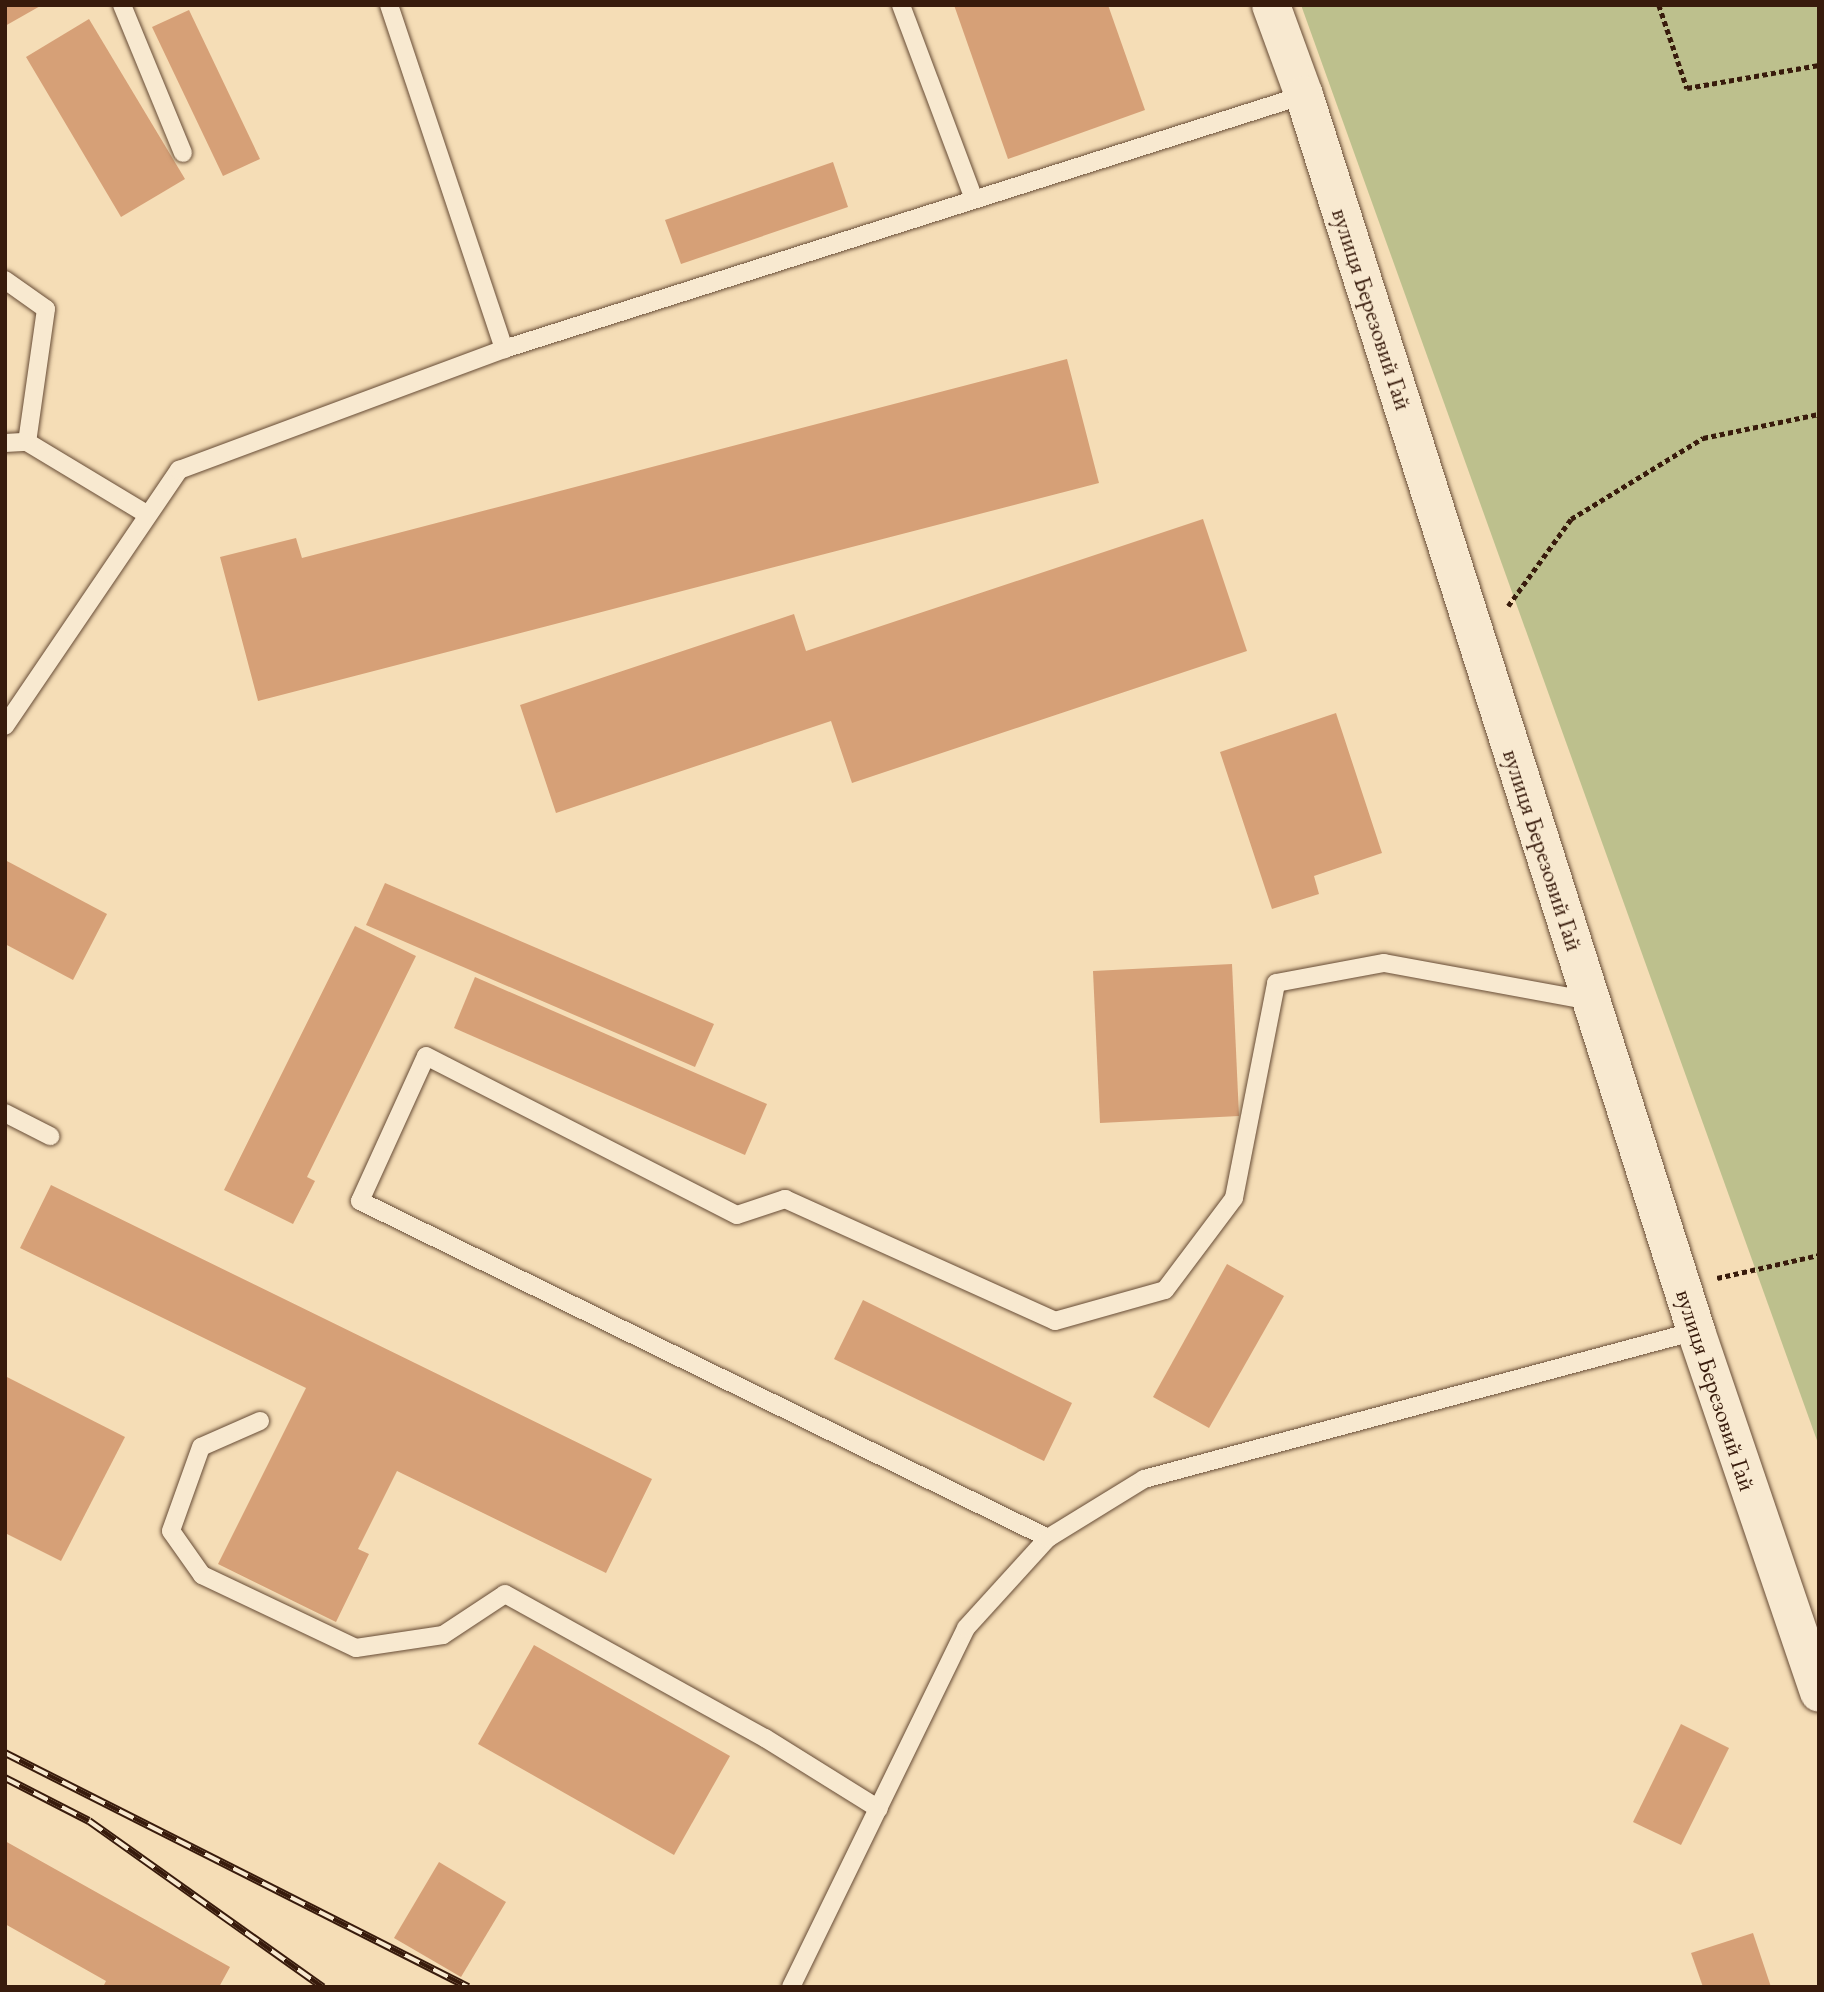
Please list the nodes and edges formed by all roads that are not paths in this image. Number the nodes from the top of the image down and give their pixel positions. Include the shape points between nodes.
1 (122, 5) edge
2 (389, 5) edge
3 (901, 5) edge
4 (1271, 5) edge
5 (1304, 95) junction
6 (183, 153) dead end
7 (974, 199) junction
8 (5, 280) edge
9 (504, 349) junction
10 (27, 442) junction
11 (5, 443) edge
12 (148, 515) junction
13 (5, 726) edge
14 (1591, 1001) junction
15 (5, 1113) edge
16 (51, 1136) dead end
17 (1696, 1331) junction
18 (260, 1421) dead end
19 (1048, 1538) junction
20 (1819, 1693) edge
21 (879, 1809) junction
22 (791, 1987) edge

1 - 6 lane
2 - 9 lane
3 - 7 lane
4 - 5 street, вулиця Березовий Гай
5 - 7 lane
5 - 14 street, вулиця Березовий Гай
7 - 9 lane
8 - 10 lane via 46,309
9 - 12 lane via 178,470
10 - 11 lane
10 - 12 lane
12 - 13 lane
14 - 17 street, вулиця Березовий Гай
14 - 19 lane via 1384,962 1276,983 1234,1198 1165,1290 1055,1321 785,1199 737,1215 425,1056 360,1201
15 - 16 lane
17 - 19 lane via 1144,1479
17 - 20 street, вулиця Березовий Гай
18 - 21 lane via 201,1447 171,1531 202,1575 356,1648 443,1635 505,1594 765,1738
19 - 21 lane via 966,1629
21 - 22 lane

